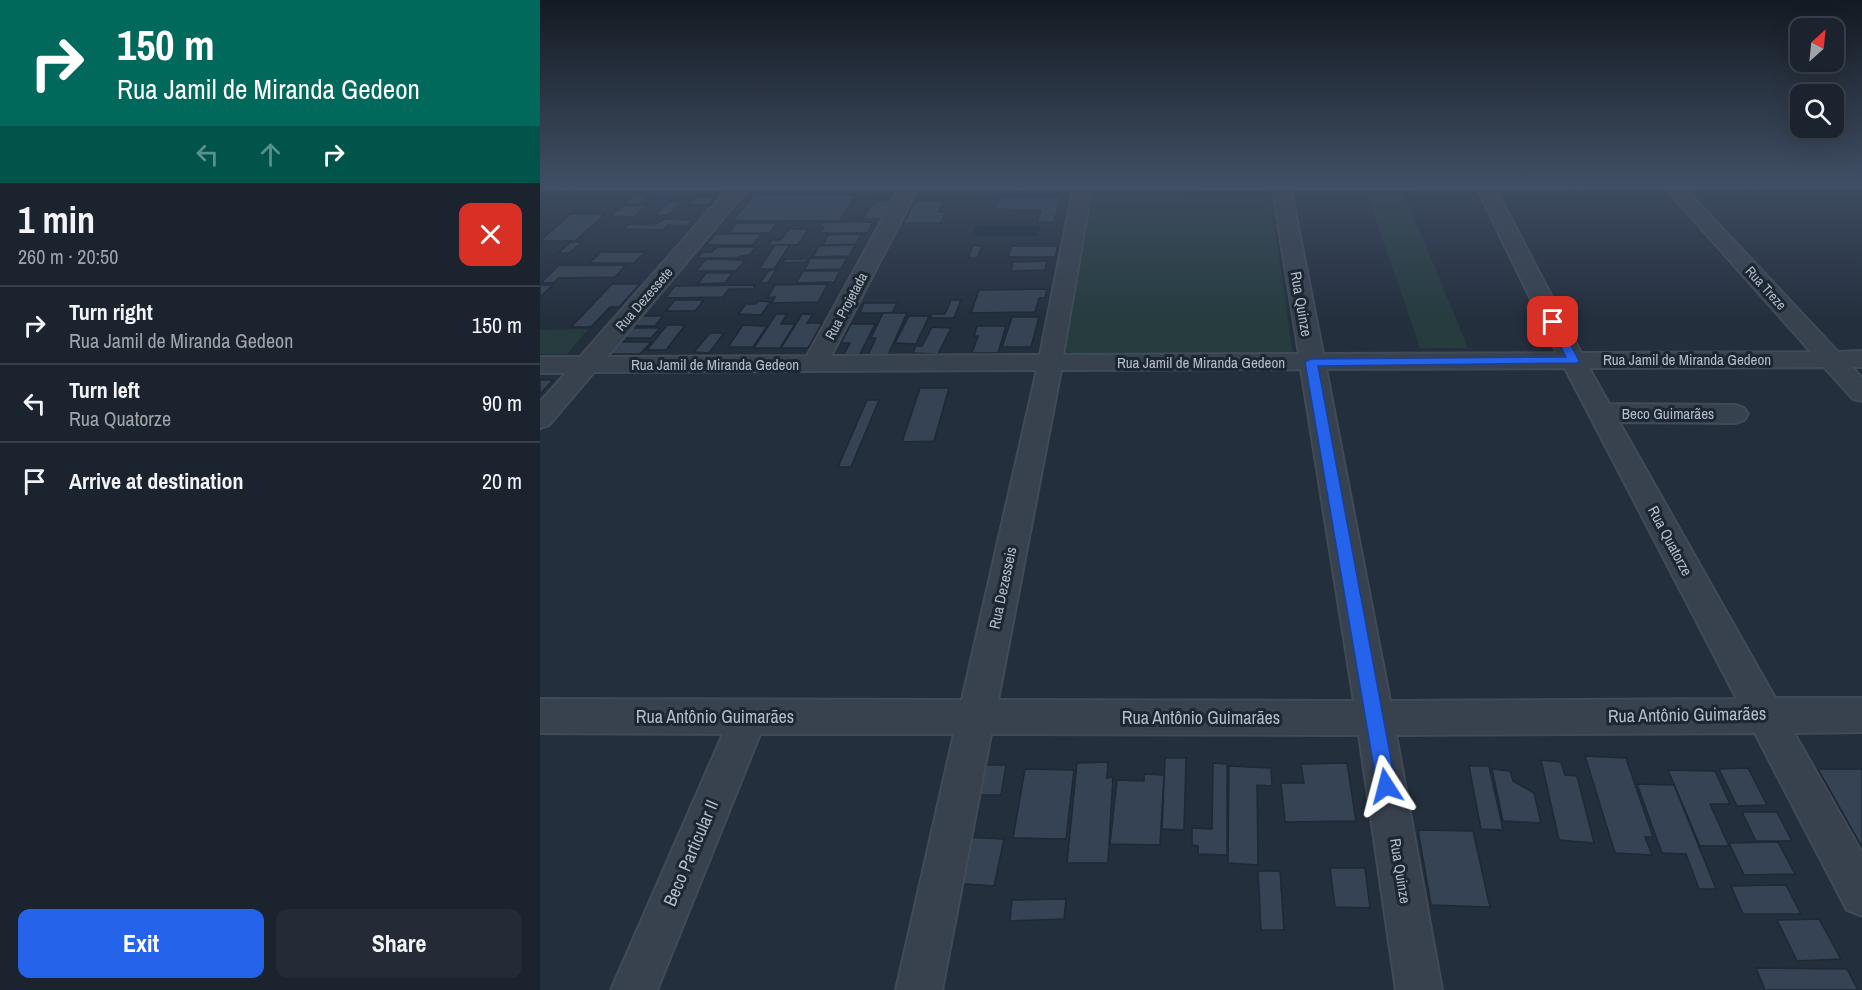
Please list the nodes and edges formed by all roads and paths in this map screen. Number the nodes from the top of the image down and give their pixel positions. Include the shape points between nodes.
1 (708, 225) edge
2 (889, 225) edge
3 (1075, 225) edge
4 (1288, 225) edge
5 (1505, 225) edge
6 (1709, 225) edge
7 (1831, 359) junction
8 (1862, 359) edge
9 (1573, 361) junction
10 (1311, 362) junction
11 (815, 364) junction
12 (1050, 364) junction
13 (540, 365) edge
14 (586, 366) junction
15 (1862, 393) edge
16 (1601, 413) junction
17 (1735, 414) dead end
18 (540, 419) edge
19 (1763, 714) junction
20 (1862, 715) edge
21 (540, 716) edge
22 (749, 717) junction
23 (977, 717) junction
24 (1375, 718) junction
25 (1862, 895) edge
26 (633, 990) edge
27 (919, 990) edge
28 (1419, 990) edge

1 - 14 street, Rua Dezessete
2 - 11 street, Rua Projetada
3 - 12 street, Rua Dezesseis
4 - 10 street, Rua Quinze
5 - 9 street, Rua Quatorze
6 - 7 street, Rua Treze
7 - 8 street, Rua Jamil de Miranda Gedeon
7 - 9 street, Rua Jamil de Miranda Gedeon
7 - 15 street, Rua Treze
9 - 10 street, Rua Jamil de Miranda Gedeon
9 - 16 street, Rua Quatorze
10 - 12 street, Rua Jamil de Miranda Gedeon
10 - 24 street, Rua Quinze
11 - 12 street, Rua Jamil de Miranda Gedeon
11 - 14 street, Rua Jamil de Miranda Gedeon
12 - 23 street, Rua Dezesseis
13 - 14 street, Rua Jamil de Miranda Gedeon
14 - 18 street, Rua Dezessete
16 - 17 street, Beco Guimarães
16 - 19 street, Rua Quatorze
19 - 20 street, Rua Antônio Guimarães
19 - 24 street, Rua Antônio Guimarães
19 - 25 street, Rua Quatorze
21 - 22 street, Rua Antônio Guimarães
22 - 23 street, Rua Antônio Guimarães
22 - 26 street, Beco Particular II
23 - 24 street, Rua Antônio Guimarães
23 - 27 street, Rua Dezesseis
24 - 28 street, Rua Quinze

